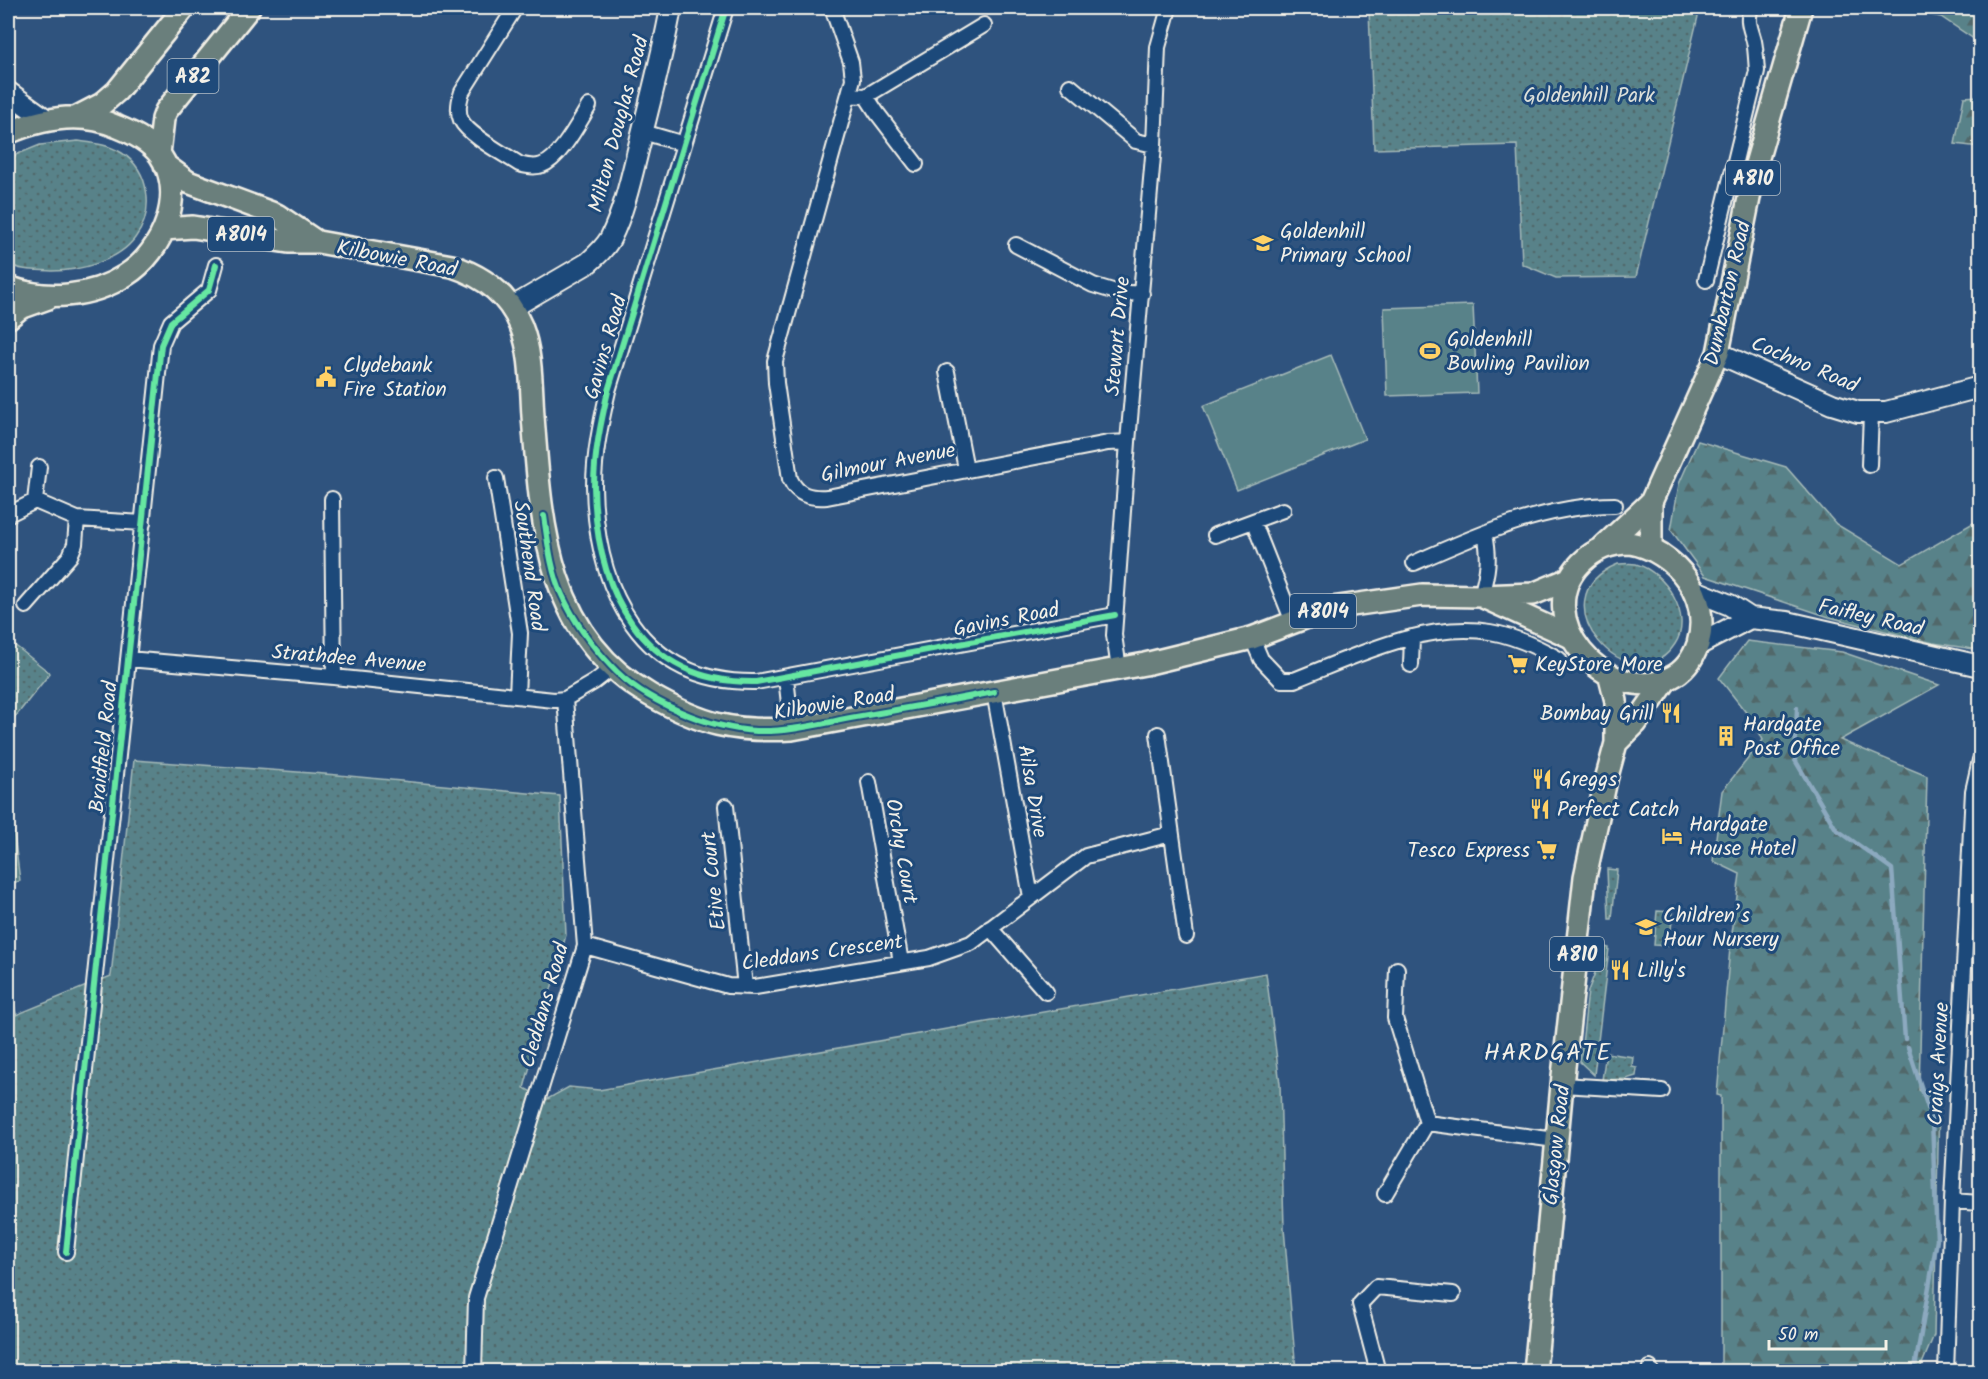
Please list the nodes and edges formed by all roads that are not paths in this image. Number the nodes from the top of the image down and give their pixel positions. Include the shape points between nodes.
1 (184, 8) edge
2 (249, 8) edge
3 (515, 8) edge
4 (671, 8) edge
5 (726, 8) edge
6 (832, 8) edge
7 (1169, 8) edge
8 (1751, 8) edge
9 (1802, 8) edge
10 (984, 25) dead end
11 (1070, 86) dead end
12 (8, 92) edge
13 (849, 95) junction
14 (866, 96) junction
15 (589, 106) dead end
16 (77, 117) junction
17 (47, 120) junction
18 (643, 132) junction
19 (8, 133) edge
20 (684, 144) junction
21 (1154, 145) junction
22 (162, 160) junction
23 (916, 164) dead end
24 (164, 229) junction
25 (318, 242) junction
26 (1016, 245) dead end
27 (216, 265) dead end
28 (1706, 280) dead end
29 (8, 287) edge
30 (1142, 294) junction
31 (51, 297) junction
32 (511, 308) junction
33 (8, 318) edge
34 (1718, 353) junction
35 (947, 372) dead end
36 (1980, 387) edge
37 (1871, 414) junction
38 (1128, 442) junction
39 (1869, 465) dead end
40 (39, 467) dead end
41 (966, 469) junction
42 (496, 478) dead end
43 (332, 499) dead end
44 (34, 501) junction
45 (1651, 502) junction
46 (1615, 505) dead end
47 (1283, 510) dead end
48 (9, 514) edge
49 (78, 519) junction
50 (1253, 521) junction
51 (143, 523) junction
52 (1485, 533) junction
53 (1215, 535) dead end
54 (1603, 547) junction
55 (1651, 549) junction
56 (1414, 563) dead end
57 (1569, 579) junction
58 (1693, 590) junction
59 (1481, 596) junction
60 (26, 606) dead end
61 (1115, 615) junction
62 (1750, 618) junction
63 (1293, 622) junction
64 (1412, 637) junction
65 (1571, 637) junction
66 (1252, 638) junction
67 (1698, 645) junction
68 (1559, 658) dead end
69 (128, 659) junction
70 (1410, 665) dead end
71 (1980, 666) edge
72 (612, 668) junction
73 (1119, 669) junction
74 (334, 677) junction
75 (1611, 677) junction
76 (786, 678) junction
77 (1667, 680) junction
78 (994, 692) junction
79 (517, 695) junction
80 (565, 699) junction
81 (792, 729) junction
82 (1158, 734) dead end
83 (1616, 743) junction
84 (1980, 760) edge
85 (869, 782) dead end
86 (726, 806) dead end
87 (1171, 834) junction
88 (1031, 897) junction
89 (990, 928) junction
90 (1186, 936) dead end
91 (585, 946) junction
92 (901, 962) junction
93 (1397, 969) dead end
94 (745, 987) junction
95 (1046, 992) dead end
96 (1562, 1085) junction
97 (1662, 1090) dead end
98 (1427, 1123) junction
99 (1557, 1140) junction
100 (1385, 1194) dead end
101 (1952, 1201) junction
102 (1980, 1203) edge
103 (66, 1252) dead end
104 (1453, 1294) dead end
105 (474, 1371) edge
106 (1378, 1371) edge
107 (1535, 1371) edge
108 (1946, 1371) edge

1 - 16 main road, A82 via 117,91
2 - 22 main road, A82 via 166,111
3 - 15 street via 462,92 462,121 519,164 534,166 542,165 559,152
4 - 18 street, Milton Douglas Road
5 - 20 street, Gavins Road
6 - 13 street, Gilmour Avenue via 853,71
7 - 21 street, Stewart Drive via 1158,47
8 - 28 street via 1749,28 1757,71
9 - 34 main road, Dumbarton Road / A810 via 1755,168
10 - 14 street
11 - 21 street via 1136,141
12 - 17 street
13 - 14 street
13 - 41 street, Gilmour Avenue via 775,362 790,479 800,493 817,498
14 - 23 street
16 - 17 main road, A82
16 - 22 main road, A82 via 116,125 139,137
17 - 19 main road, A82
18 - 20 street
18 - 32 street, Milton Douglas Road via 615,228 600,253
20 - 76 street, Gavins Road via 602,417 594,484 598,531 618,603 632,626 661,654 711,679 733,683
21 - 30 street, Stewart Drive
22 - 24 main road, A82 via 171,199
22 - 25 main road, Kilbowie Road / A8014 via 188,182 277,215
24 - 25 main road, Kilbowie Road / A8014 via 193,227 288,242
24 - 31 main road, A82 via 148,255 126,276 98,289
25 - 32 main road, Kilbowie Road / A8014 via 459,268 489,283
26 - 30 street via 1093,285
27 - 51 street, Braidfield Road via 209,290 171,322 161,345
29 - 31 main road, A82
30 - 38 street, Stewart Drive
31 - 33 main road, A82 via 20,308
32 - 72 main road, Kilbowie Road / A8014 via 521,327 530,368 549,553 561,593 575,621
34 - 37 street, Cochno Road via 1832,404
34 - 45 main road, Dumbarton Road / A810
35 - 41 street
36 - 37 street, Cochno Road via 1908,408
37 - 39 street
38 - 41 street, Gilmour Avenue
38 - 61 street, Stewart Drive
40 - 44 street
42 - 79 street, Southend Road via 520,633
43 - 74 street
44 - 48 street
44 - 49 street
45 - 54 main road, A810
45 - 55 main road, A810
46 - 52 street via 1591,505 1535,516
47 - 50 street
49 - 51 street
49 - 60 street via 70,556
50 - 53 street
50 - 63 street
51 - 69 street, Braidfield Road
52 - 56 street
52 - 59 street via 1489,562
54 - 55 main road, A810 via 1630,543
54 - 57 main road, A810 via 1586,558
55 - 58 main road, A810 via 1677,568
57 - 59 main road, Kilbowie Road / A8014 via 1533,594
57 - 65 main road via 1564,607
58 - 62 street, Faifley Road
58 - 67 main road, A810 via 1701,619
59 - 63 main road, Kilbowie Road / A8014 via 1422,595 1370,601 1331,608
59 - 65 main road, Kilbowie Road / A8014
61 - 73 street, Stewart Drive
61 - 76 street, Gavins Road
62 - 67 street
62 - 71 street, Faifley Road via 1787,622
63 - 66 main road, Kilbowie Road / A8014
64 - 66 street via 1294,680 1281,680 1261,659
64 - 68 street via 1490,632
64 - 70 street
65 - 75 main road
66 - 73 main road, Kilbowie Road / A8014
67 - 77 main road, A810 via 1681,672
69 - 74 street, Strathdee Avenue
69 - 103 street, Braidfield Road
72 - 80 street
72 - 81 main road, Kilbowie Road / A8014 via 640,690 700,720 734,729
73 - 78 main road, Kilbowie Road / A8014
74 - 79 street, Strathdee Avenue
75 - 77 main road via 1644,683
75 - 83 main road, Glasgow Road / A810 via 1616,701
76 - 81 street
77 - 83 main road, Glasgow Road / A810
78 - 81 main road, Kilbowie Road / A8014
78 - 88 street, Ailsa Drive
79 - 80 street, Strathdee Avenue
80 - 91 street, Cleddans Road
82 - 87 street
83 - 96 main road, Glasgow Road / A810 via 1586,877
84 - 101 street, Craigs Avenue via 1973,791
85 - 92 street, Orchy Court
86 - 94 street, Etive Court
87 - 88 street, Cleddans Crescent via 1086,856
87 - 90 street
88 - 89 street, Cleddans Crescent
89 - 92 street, Cleddans Crescent via 971,943 929,958
89 - 95 street
91 - 94 street, Cleddans Crescent via 728,986
91 - 105 street, Cleddans Road via 476,1298
92 - 94 street, Cleddans Crescent
93 - 98 street via 1395,1018
96 - 97 street
96 - 99 main road, Glasgow Road / A810
98 - 99 street
98 - 100 street
99 - 107 main road, Glasgow Road / A810
101 - 102 street
101 - 108 street, Craigs Avenue
104 - 106 street via 1376,1287 1360,1304

